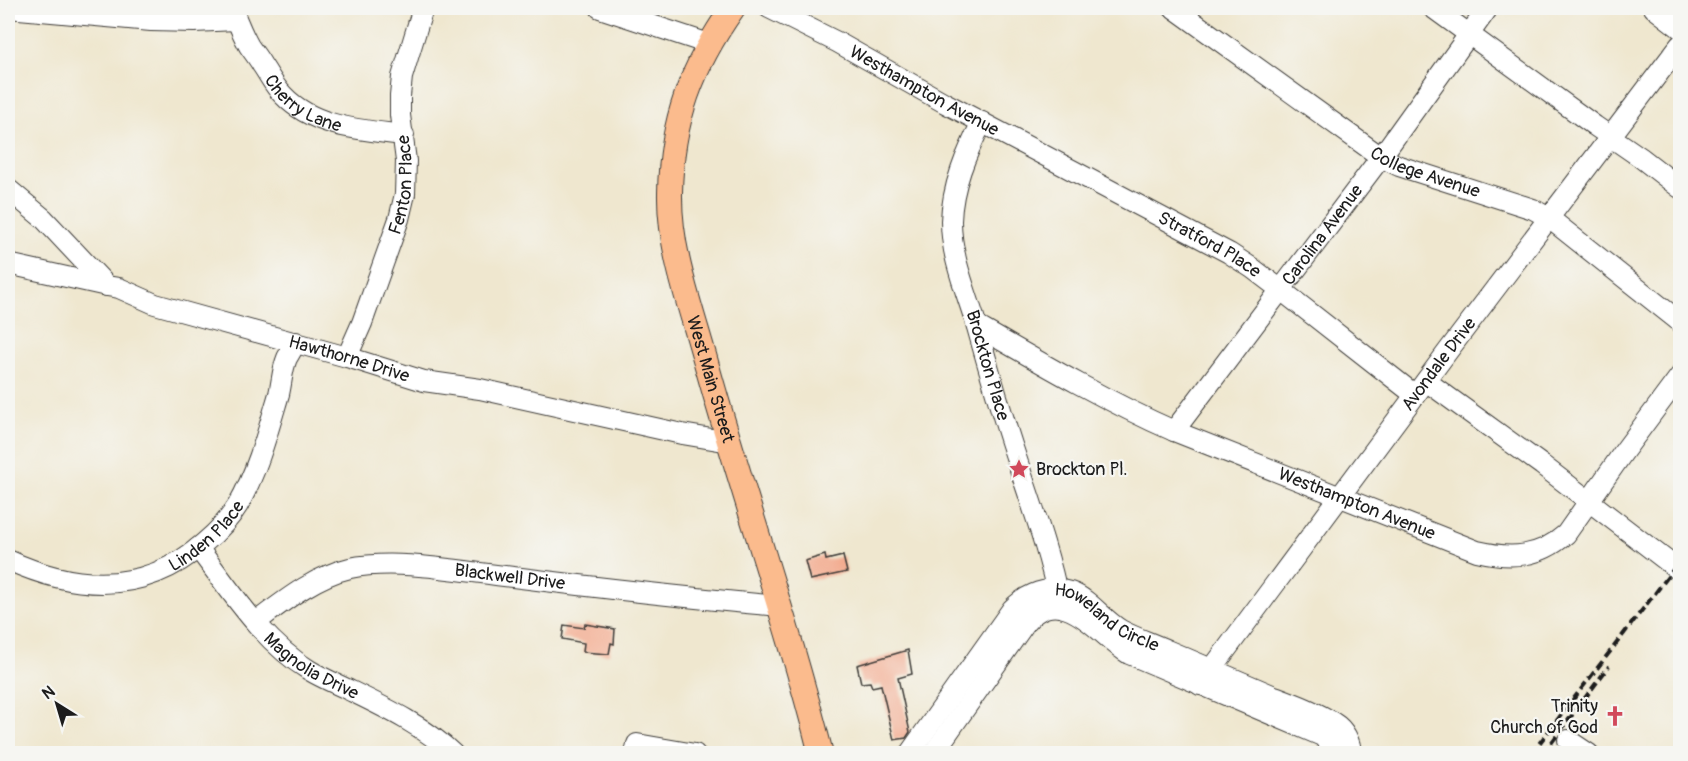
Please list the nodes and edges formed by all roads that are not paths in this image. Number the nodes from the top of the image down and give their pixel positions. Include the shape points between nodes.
1 (8, 8) edge
2 (423, 8) edge
3 (600, 8) edge
4 (733, 8) edge
5 (770, 8) edge
6 (1174, 8) edge
7 (1433, 8) edge
8 (1488, 8) edge
9 (1654, 8) edge
10 (234, 14) edge
11 (1680, 28) edge
12 (1468, 34) junction
13 (709, 44) junction
14 (1680, 45) edge
15 (982, 122) junction
16 (404, 135) junction
17 (1610, 137) junction
18 (1381, 157) junction
19 (1079, 174) joint
20 (1680, 188) edge
21 (8, 189) edge
22 (1549, 218) junction
23 (8, 264) edge
24 (107, 286) junction
25 (1281, 290) junction
26 (1680, 322) edge
27 (977, 326) junction
28 (296, 342) junction
29 (347, 357) junction
30 (1680, 376) edge
31 (1421, 388) junction
32 (1174, 431) junction
33 (730, 442) junction
34 (1340, 498) junction
35 (1589, 502) junction
36 (198, 548) junction
37 (8, 560) edge
38 (1680, 571) edge
39 (1058, 598) junction
40 (779, 606) junction
41 (256, 622) junction
42 (1206, 678) junction
43 (954, 707) junction
44 (1302, 707) junction
45 (1291, 723) junction
46 (1568, 740) dead end
47 (453, 753) edge
48 (634, 753) edge
49 (694, 753) edge
50 (821, 753) edge
51 (909, 753) edge
52 (933, 753) edge
53 (1332, 753) edge
54 (1351, 753) edge
55 (1589, 753) edge

1 - 10 street, Cherry Lane via 151,21 194,22
2 - 16 street, Fenton Place via 401,87
3 - 13 street
4 - 13 main road, West Main Street
5 - 15 street, Westhampton Avenue
6 - 18 street, College Avenue
7 - 12 street
8 - 12 street, Carolina Avenue
9 - 11 street
10 - 16 street, Cherry Lane via 271,80 292,103 330,123
12 - 17 street
12 - 18 street, Carolina Avenue
13 - 33 main road, West Main Street via 681,114 670,195 676,254
14 - 17 street, Avondale Drive
15 - 19 street, Westhampton Avenue
15 - 27 street, Brockton Place via 959,175 951,220 957,262
16 - 29 street, Fenton Place via 405,194 399,219
17 - 20 street
17 - 22 street, Avondale Drive
18 - 22 street, College Avenue
18 - 25 street, Carolina Avenue
19 - 25 street, Stratford Place via 1229,253
21 - 24 street, Hawthorne Drive via 44,219
22 - 26 street, College Avenue
22 - 31 street, Avondale Drive
23 - 24 street
24 - 28 street, Hawthorne Drive via 155,304
25 - 31 street, Stratford Place
25 - 32 street, Carolina Avenue
27 - 32 street, Westhampton Avenue
27 - 39 street, Brockton Place
28 - 29 street, Hawthorne Drive
28 - 36 street, Linden Place via 282,373 280,391 256,464 238,505
29 - 33 street, Hawthorne Drive via 424,381 480,389
30 - 35 street, Westhampton Avenue
31 - 34 street, Avondale Drive
31 - 35 street, Stratford Place via 1542,465
32 - 34 street, Westhampton Avenue
33 - 40 main road, West Main Street
34 - 35 street, Westhampton Avenue via 1477,551 1513,556 1556,543
34 - 42 street, Avondale Drive
35 - 38 street, Stratford Place
36 - 37 street, Linden Place via 159,572 120,583 74,580
36 - 41 street, Magnolia Drive
39 - 42 street, Howeland Circle via 1071,592 1121,630
39 - 43 street, Howeland Circle via 1032,594 1012,609
40 - 41 street, Blackwell Drive via 418,566 373,565 329,575
40 - 50 main road, West Main Street
41 - 47 street, Magnolia Drive via 289,657 426,731
42 - 44 street, Howeland Circle
42 - 45 street, Howeland Circle
43 - 51 street, Howeland Circle
43 - 52 street, Howeland Circle
44 - 45 street
44 - 54 street, Howeland Circle via 1336,724 1348,740
45 - 53 street, Howeland Circle via 1326,739
46 - 55 street
48 - 49 street via 637,744

